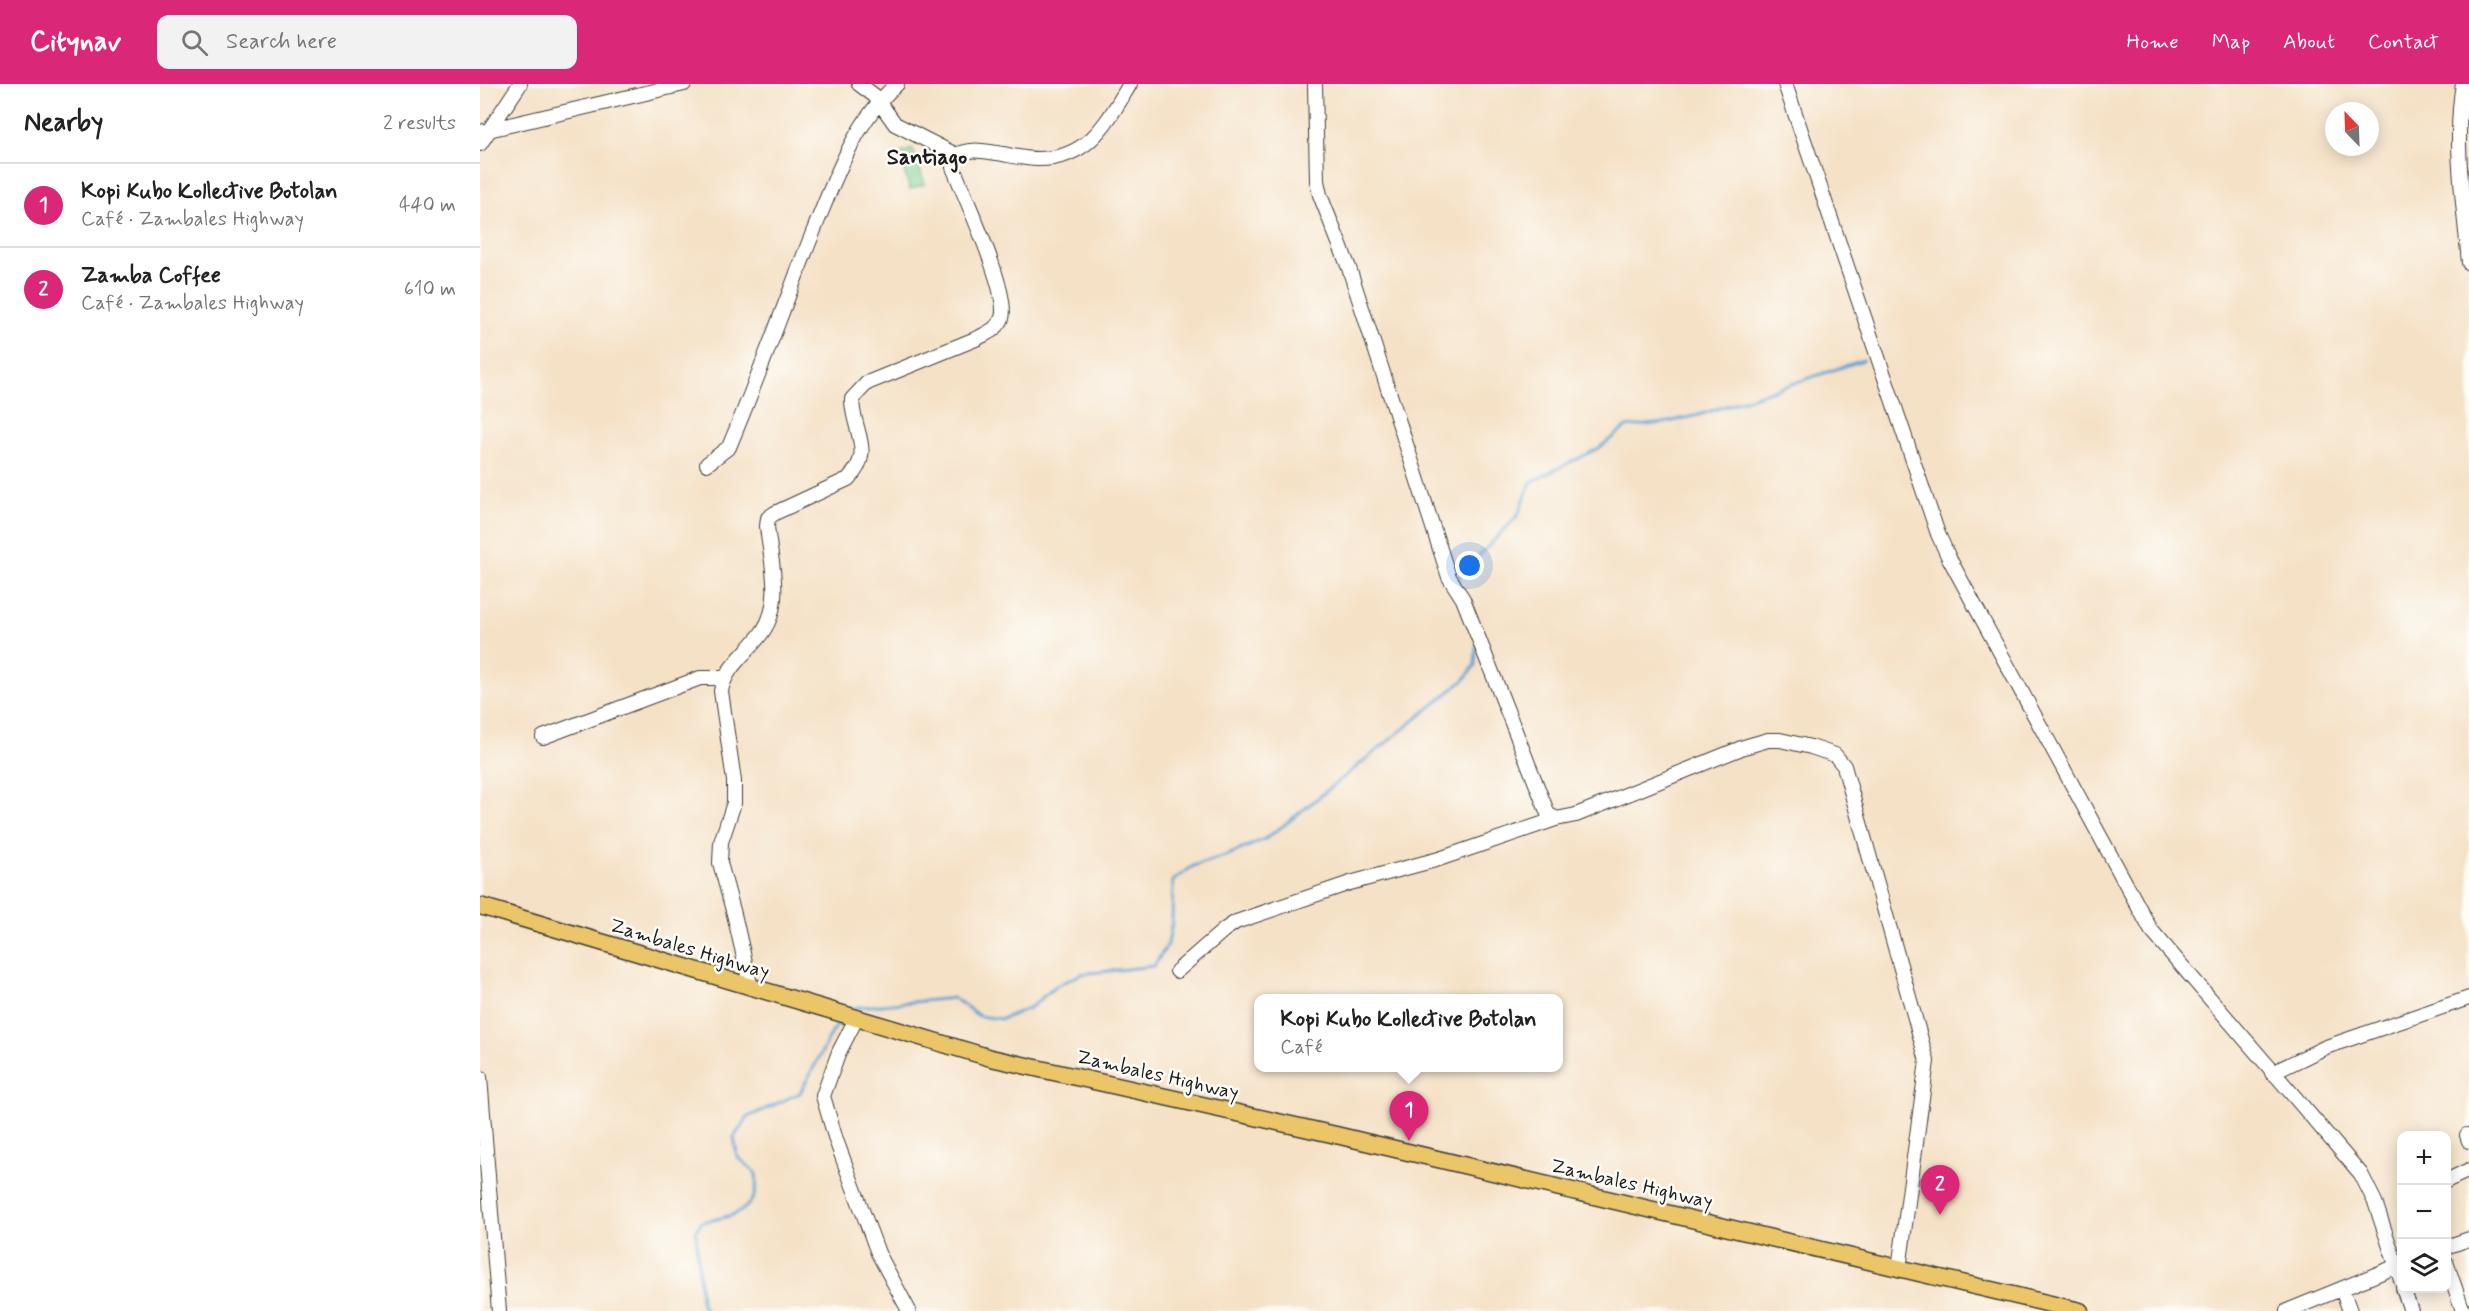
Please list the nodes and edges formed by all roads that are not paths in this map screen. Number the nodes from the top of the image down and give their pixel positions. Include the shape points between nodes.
1 (520, 84) edge
2 (684, 84) edge
3 (859, 84) edge
4 (897, 84) edge
5 (1130, 84) edge
6 (1315, 84) edge
7 (1785, 84) edge
8 (2463, 84) edge
9 (878, 101) junction
10 (485, 131) edge
11 (480, 144) edge
12 (956, 155) junction
13 (2469, 263) edge
14 (707, 464) dead end
15 (723, 678) junction
16 (543, 737) dead end
17 (1556, 819) junction
18 (480, 906) edge
19 (1178, 972) dead end
20 (751, 988) junction
21 (2469, 998) edge
22 (849, 1017) junction
23 (2272, 1073) junction
24 (480, 1077) edge
25 (2469, 1170) edge
26 (2451, 1179) edge
27 (2469, 1239) edge
28 (2451, 1245) edge
29 (2397, 1260) edge
30 (2397, 1266) edge
31 (1899, 1269) junction
32 (2451, 1276) edge
33 (2342, 1289) junction
34 (2405, 1293) edge
35 (2293, 1310) edge
36 (499, 1311) edge
37 (909, 1311) edge
38 (2080, 1311) edge
39 (2350, 1311) edge
40 (2411, 1311) edge
41 (2463, 1311) edge

1 - 10 street
2 - 10 street
3 - 9 street
4 - 9 street
5 - 12 street via 1096,135 1074,151 1037,159 971,150
6 - 17 street via 1320,195 1349,268 1449,577 1457,588 1548,814
7 - 23 street via 1949,558 2151,930
8 - 13 street via 2459,150
9 - 12 street via 895,124
9 - 14 street via 836,178 729,447
10 - 11 street
12 - 15 street via 953,167 999,284 1002,319 991,332 867,383 855,395 852,406 862,446 861,462 848,479 768,518 774,602 763,631
15 - 16 street via 700,678
15 - 20 street via 721,691 734,803 721,842 720,863
17 - 19 street via 1236,922
17 - 31 street via 1576,815 1768,740 1811,747 1840,760 1848,775 1927,1061
18 - 20 main road, Zambales Highway
20 - 22 main road, Zambales Highway
21 - 23 street via 2326,1047
22 - 31 main road, Zambales Highway via 991,1058 1336,1135
22 - 37 street via 823,1096 878,1253
23 - 29 street via 2367,1185
24 - 36 street
25 - 26 street
27 - 28 street
30 - 33 street
31 - 38 main road, Zambales Highway
32 - 41 street
33 - 35 street
33 - 39 street
34 - 40 street

